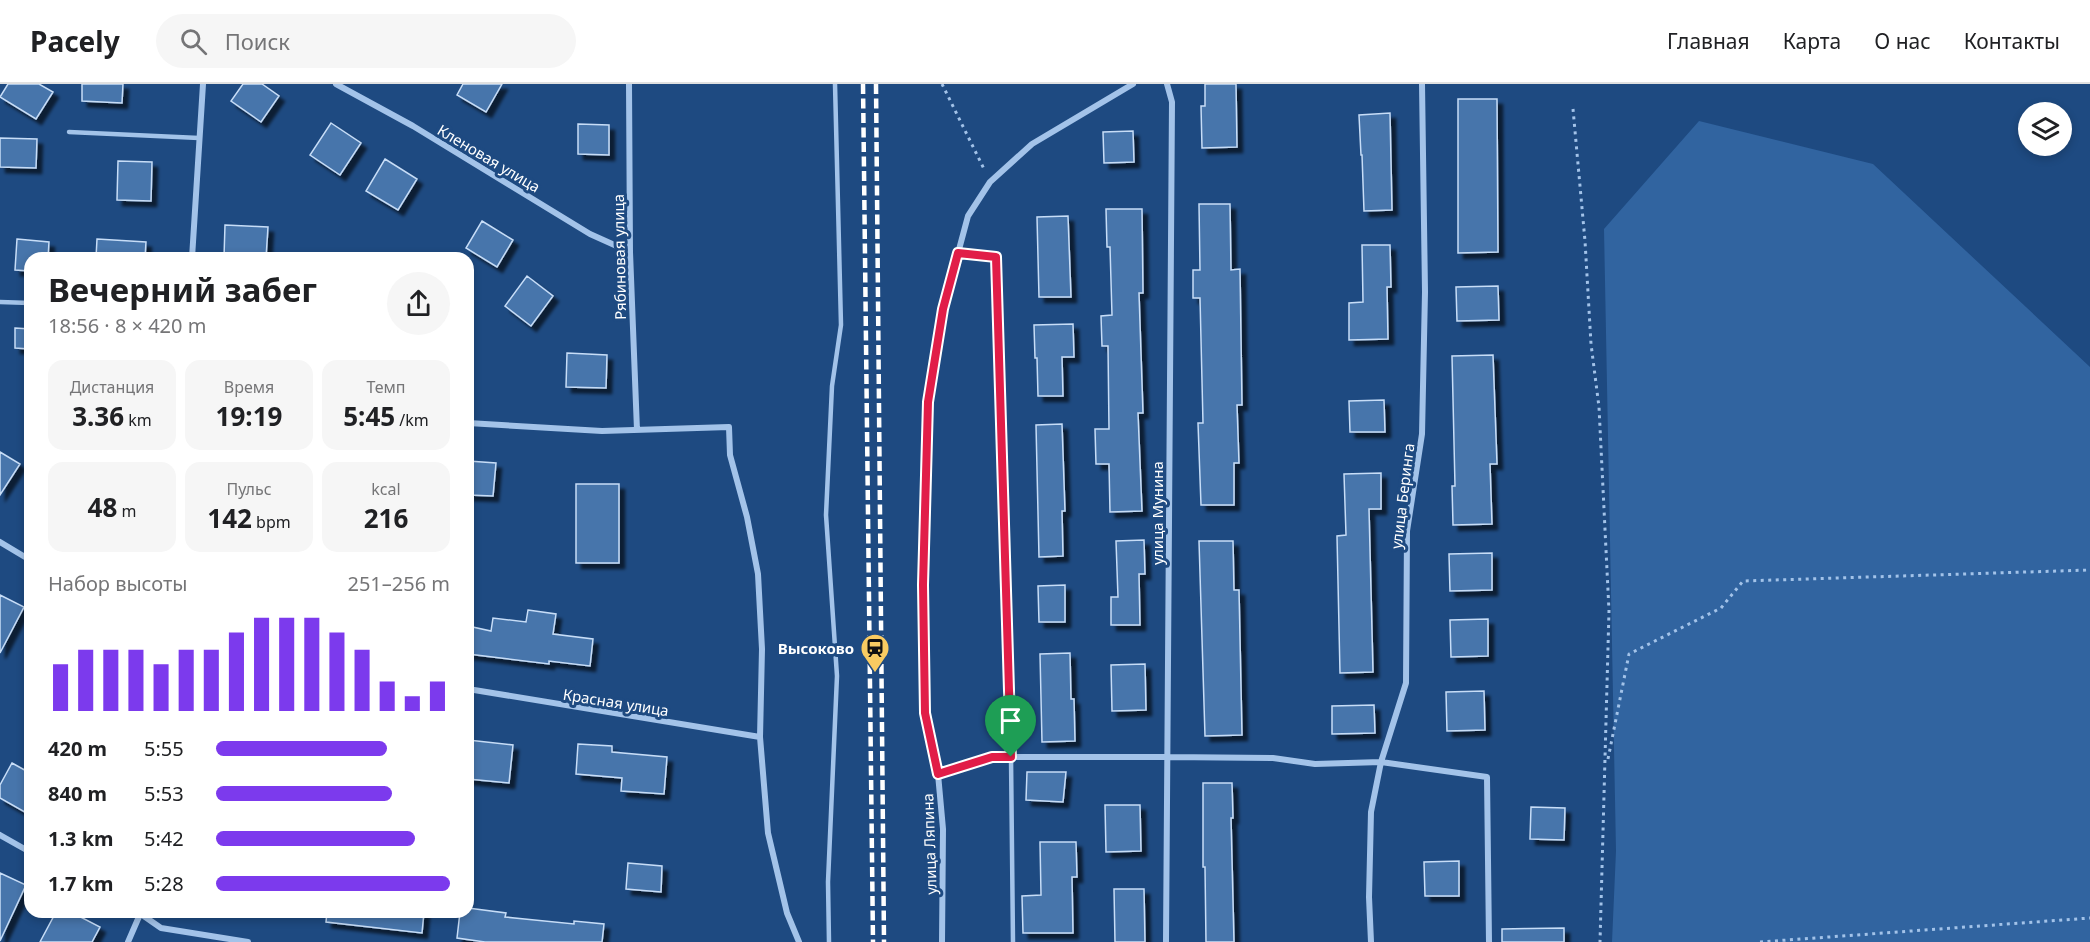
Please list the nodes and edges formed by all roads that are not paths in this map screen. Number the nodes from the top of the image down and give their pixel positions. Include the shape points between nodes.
1 (203, 84) edge
2 (336, 84) edge
3 (629, 84) edge
4 (835, 84) edge
5 (1134, 84) edge
6 (1167, 84) edge
7 (1422, 84) edge
8 (69, 132) dead end
9 (199, 138) junction
10 (192, 252) edge
11 (630, 252) junction
12 (958, 253) junction
13 (0, 302) edge
14 (24, 303) edge
15 (474, 423) edge
16 (637, 430) junction
17 (0, 542) edge
18 (24, 556) edge
19 (474, 690) edge
20 (760, 737) junction
21 (1011, 757) junction
22 (1168, 757) junction
23 (1381, 762) junction
24 (938, 774) junction
25 (0, 835) edge
26 (24, 849) edge
27 (138, 918) edge
28 (147, 918) edge
29 (128, 942) edge
30 (248, 942) edge
31 (799, 942) edge
32 (829, 942) edge
33 (942, 942) edge
34 (1013, 942) edge
35 (1166, 942) edge
36 (1371, 942) edge
37 (1489, 942) edge

1 - 9 street
2 - 11 street, Кленовая улица via 590,234
3 - 11 street, Рябиновая улица
4 - 32 lane via 841,325 832,386 826,515 837,676
5 - 12 street, улица Ляпина via 1032,144 990,182 968,216
6 - 22 street, улица Мунина via 1172,102
7 - 23 street, улица Беринга via 1425,274 1422,435 1407,531 1406,683
8 - 9 lane
9 - 10 street
11 - 16 street, Рябиновая улица
12 - 21 lane via 996,257
12 - 24 street, улица Ляпина via 943,309 928,402 923,585 925,713
13 - 14 lane
15 - 16 street
16 - 20 street via 729,427 730,455 758,574 762,649
17 - 18 street
19 - 20 street, Красная улица
20 - 31 street via 768,833 787,913
21 - 22 street
21 - 24 street via 992,757
21 - 34 lane
22 - 23 street via 1273,758 1315,764
22 - 35 street, улица Мунина
23 - 36 street, улица Беринга via 1371,813
23 - 37 street via 1487,777
24 - 33 street, улица Ляпина via 943,829
25 - 26 street
27 - 29 street
28 - 30 street via 161,928

